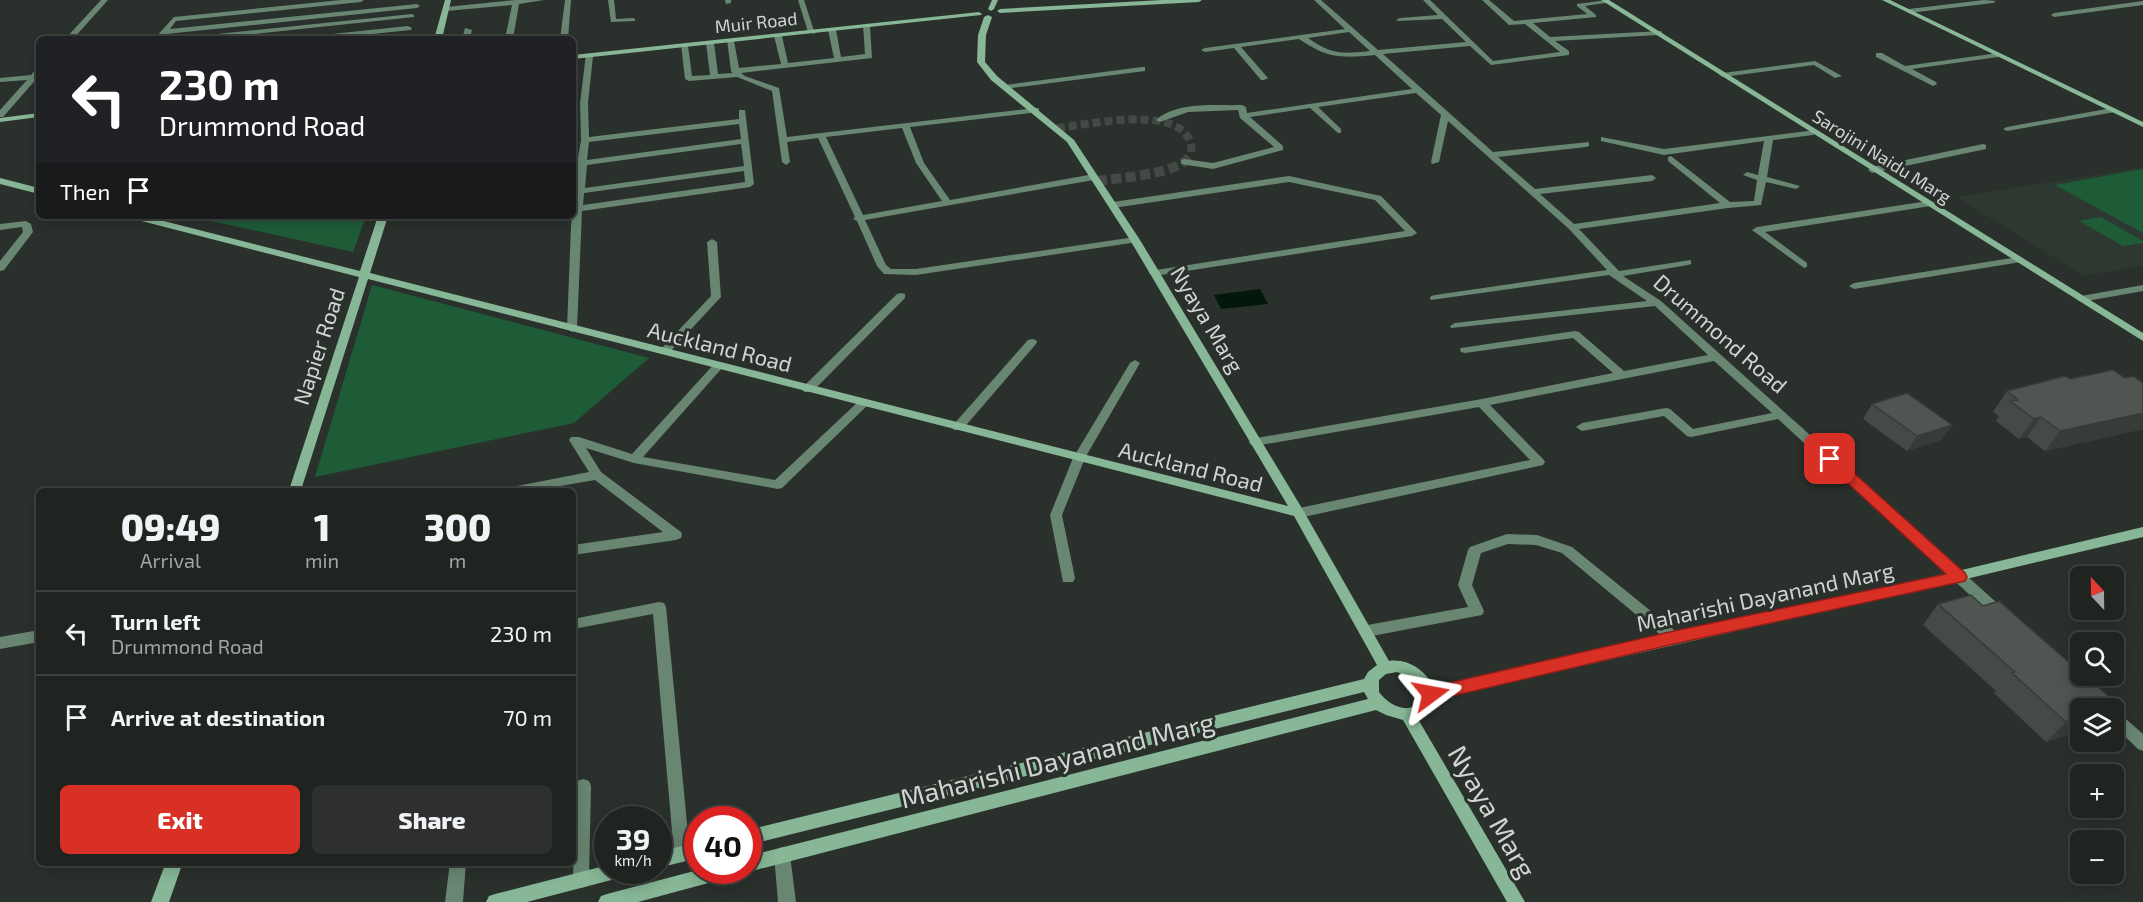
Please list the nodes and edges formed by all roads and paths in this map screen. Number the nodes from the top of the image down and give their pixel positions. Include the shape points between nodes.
1 (105, 0) edge
2 (361, 0) edge
3 (448, 0) edge
4 (542, 0) edge
5 (568, 0) edge
6 (611, 0) edge
7 (801, 0) edge
8 (995, 0) edge
9 (1199, 0) edge
10 (1317, 0) edge
11 (1426, 0) edge
12 (1485, 0) edge
13 (1885, 0) edge
14 (1606, 1) edge
15 (1993, 1) edge
16 (516, 2) junction
17 (298, 3) edge
18 (475, 3) edge
19 (1110, 3) edge
20 (2143, 3) edge
21 (417, 6) dead end
22 (446, 9) junction
23 (1909, 11) junction
24 (986, 13) junction
25 (2054, 15) dead end
26 (412, 16) dead end
27 (1443, 17) junction
28 (290, 19) junction
29 (633, 20) dead end
30 (1400, 20) dead end
31 (1527, 22) junction
32 (866, 26) junction
33 (1575, 26) dead end
34 (408, 28) dead end
35 (285, 29) junction
36 (468, 30) dead end
37 (832, 30) junction
38 (1351, 30) junction
39 (164, 32) junction
40 (812, 32) junction
41 (1658, 33) junction
42 (72, 36) edge
43 (161, 36) edge
44 (216, 36) edge
45 (282, 36) edge
46 (332, 36) edge
47 (439, 36) edge
48 (467, 36) edge
49 (510, 36) edge
50 (564, 36) edge
51 (778, 36) junction
52 (1301, 37) junction
53 (1591, 37) junction
54 (1550, 39) junction
55 (730, 41) junction
56 (710, 43) junction
57 (1472, 45) junction
58 (684, 46) junction
59 (1236, 46) junction
60 (1205, 50) dead end
61 (1376, 52) junction
62 (1879, 55) dead end
63 (1998, 55) junction
64 (589, 56) junction
65 (576, 57) edge
66 (838, 58) junction
67 (785, 65) junction
68 (1904, 68) junction
69 (1142, 69) dead end
70 (736, 73) junction
71 (36, 74) edge
72 (1724, 75) junction
73 (1838, 76) dead end
74 (714, 77) junction
75 (1264, 78) dead end
76 (0, 80) edge
77 (1934, 84) dead end
78 (1005, 87) junction
79 (1418, 90) junction
80 (584, 103) junction
81 (576, 104) edge
82 (1312, 106) junction
83 (1036, 110) junction
84 (2112, 110) junction
85 (1445, 114) junction
86 (36, 115) edge
87 (1243, 116) junction
88 (0, 117) edge
89 (1160, 120) dead end
90 (905, 125) junction
91 (2143, 125) edge
92 (2007, 129) dead end
93 (1338, 131) dead end
94 (1813, 132) junction
95 (822, 136) junction
96 (1769, 138) junction
97 (1604, 139) dead end
98 (585, 140) junction
99 (783, 140) junction
100 (745, 141) junction
101 (1586, 144) dead end
102 (1983, 147) dead end
103 (1491, 155) junction
104 (1671, 159) dead end
105 (786, 162) dead end
106 (1184, 162) tunnel mouth
107 (1435, 162) dead end
108 (580, 163) junction
109 (748, 168) junction
110 (1872, 170) junction
111 (1747, 174) dead end
112 (1094, 177) junction
113 (1652, 178) dead end
114 (1762, 178) junction
115 (0, 181) edge
116 (1796, 186) dead end
117 (36, 190) edge
118 (579, 191) junction
119 (1532, 192) junction
120 (948, 202) junction
121 (1928, 204) junction
122 (1113, 205) junction
123 (1728, 205) junction
124 (577, 209) junction
125 (145, 219) edge
126 (382, 219) edge
127 (858, 219) junction
128 (0, 227) edge
129 (1572, 227) junction
130 (1135, 240) junction
131 (712, 243) dead end
132 (2018, 260) junction
133 (1688, 262) dead end
134 (1804, 265) dead end
135 (0, 268) edge
136 (1154, 273) junction
137 (1614, 273) junction
138 (364, 276) junction
139 (1854, 286) dead end
140 (2143, 288) edge
141 (901, 296) dead end
142 (1435, 298) dead end
143 (2081, 299) junction
144 (1656, 303) junction
145 (1455, 326) dead end
146 (572, 329) junction
147 (2143, 338) edge
148 (1032, 342) dead end
149 (1465, 350) dead end
150 (664, 352) junction
151 (1717, 357) junction
152 (1135, 363) dead end
153 (719, 366) junction
154 (1622, 375) junction
155 (808, 389) junction
156 (864, 403) junction
157 (1482, 404) junction
158 (1782, 415) junction
159 (958, 427) junction
160 (1582, 427) dead end
161 (1255, 442) junction
162 (1079, 458) junction
163 (634, 459) junction
164 (597, 474) junction
165 (296, 488) edge
166 (527, 488) edge
167 (1299, 513) junction
168 (2143, 532) edge
169 (576, 550) edge
170 (1959, 577) junction
171 (1068, 578) dead end
172 (576, 623) edge
173 (2010, 623) edge
174 (1367, 632) junction
175 (36, 637) edge
176 (1674, 638) junction
177 (0, 643) edge
178 (1385, 667) junction
179 (1370, 684) junction
180 (1431, 694) junction
181 (1378, 703) junction
182 (1408, 715) junction
183 (2124, 726) edge
184 (2143, 744) edge
185 (583, 786) dead end
186 (684, 806) edge
187 (762, 835) edge
188 (782, 855) junction
189 (762, 860) edge
190 (174, 866) edge
191 (458, 866) edge
192 (594, 877) edge
193 (581, 880) junction
194 (684, 881) edge
195 (160, 902) edge
196 (454, 902) edge
197 (495, 902) edge
198 (607, 902) edge
199 (787, 902) edge
200 (1516, 902) edge

1 - 42 street
2 - 17 street
3 - 22 street
4 - 16 street
5 - 50 street
6 - 29 street via 613,21
7 - 40 street
8 - 24 street, Nyaya Marg
9 - 19 street
10 - 38 street, Drummond Road
11 - 27 street
12 - 31 street via 1512,23
13 - 23 street
14 - 31 street via 1579,5 1594,16
14 - 41 street, Sarojini Naidu Marg
15 - 23 street
16 - 18 street
16 - 49 street
17 - 28 street
17 - 39 street via 174,19
18 - 22 street
19 - 24 street
20 - 25 street
21 - 28 street
22 - 47 street
23 - 63 street
24 - 32 street, Muir Road
24 - 78 street, Nyaya Marg via 981,62
26 - 35 street
27 - 30 street
27 - 57 street
28 - 35 street
28 - 39 street
31 - 54 street
32 - 37 street, Muir Road
32 - 66 street via 869,56
33 - 53 street
34 - 46 street
35 - 44 street
35 - 45 street
36 - 48 street
37 - 40 street, Muir Road
37 - 66 street
38 - 52 street
38 - 61 street, Drummond Road
39 - 43 street
40 - 51 street, Muir Road
41 - 53 street
41 - 72 street, Sarojini Naidu Marg
51 - 55 street, Muir Road
51 - 67 street
52 - 59 street
52 - 61 street via 1322,51 1342,56
53 - 54 street
54 - 57 street via 1566,53 1491,63
55 - 56 street, Muir Road
55 - 70 street
56 - 58 street, Muir Road
56 - 74 street
57 - 61 street
58 - 64 street, Muir Road
58 - 74 street via 689,79
59 - 60 street
59 - 75 street
61 - 79 street, Drummond Road
62 - 68 street
63 - 68 street
63 - 84 street
64 - 65 street, Muir Road
64 - 80 street
66 - 67 street
67 - 70 street
68 - 77 street
69 - 78 street
70 - 74 street
70 - 99 street via 741,79 767,84 776,90
71 - 76 street
71 - 88 street
72 - 73 street via 1815,63
72 - 94 street, Sarojini Naidu Marg
78 - 83 street, Nyaya Marg
79 - 82 street
79 - 85 street, Drummond Road
80 - 81 street
80 - 98 street
82 - 87 street
82 - 93 street
83 - 90 street
83 - 112 street, Nyaya Marg via 1070,140
84 - 91 street
84 - 92 street
85 - 103 street, Drummond Road
85 - 107 street
86 - 88 street
87 - 89 street via 1242,107 1168,114
87 - 106 street via 1280,148 1213,166
90 - 95 street
90 - 120 street via 920,163
94 - 96 street
94 - 110 street, Sarojini Naidu Marg
95 - 99 street
95 - 127 street
96 - 97 street via 1664,152
96 - 114 street
98 - 100 street via 742,117
98 - 108 street
99 - 105 street
100 - 108 street
100 - 109 street
101 - 103 street
102 - 110 street
103 - 119 street, Drummond Road
104 - 123 street
108 - 118 street
109 - 118 street
109 - 124 street via 750,184
110 - 121 street, Sarojini Naidu Marg
111 - 114 street
112 - 120 street
112 - 122 street, Nyaya Marg
113 - 119 street
114 - 116 street
114 - 123 street via 1758,202
115 - 117 street
118 - 124 street
119 - 129 street, Drummond Road
120 - 127 street
121 - 132 street, Sarojini Naidu Marg
121 - 134 street via 1757,230
122 - 130 street, Nyaya Marg
122 - 136 street via 1289,179 1378,198 1412,233
123 - 129 street
124 - 146 street
125 - 138 street, Auckland Road
126 - 138 street, Napier Road
127 - 130 street via 882,266 897,274
128 - 135 street via 26,224 28,232
129 - 137 street, Drummond Road
130 - 136 street, Nyaya Marg
131 - 150 street via 716,297
132 - 139 street
132 - 143 street, Sarojini Naidu Marg
133 - 137 street
136 - 161 street, Nyaya Marg
137 - 142 street
137 - 144 street, Drummond Road
138 - 146 street, Auckland Road
138 - 165 street, Napier Road
140 - 143 street
141 - 155 street
143 - 147 street, Sarojini Naidu Marg
144 - 145 street
144 - 151 street, Drummond Road
146 - 150 street, Auckland Road
148 - 159 street
149 - 154 street via 1575,334
150 - 153 street, Auckland Road
151 - 154 street
151 - 158 street, Drummond Road
152 - 162 street
153 - 155 street, Auckland Road
153 - 163 street
154 - 157 street
155 - 156 street, Auckland Road
156 - 159 street, Auckland Road
156 - 163 street via 778,484
157 - 161 street
157 - 167 street via 1539,462
158 - 160 street via 1691,433 1666,412
158 - 170 street, Drummond Road
159 - 162 street, Auckland Road
161 - 167 street, Nyaya Marg
162 - 167 street, Auckland Road
162 - 171 street via 1056,515
163 - 164 street via 575,440
164 - 166 street
164 - 169 street via 676,534
167 - 174 street, Nyaya Marg
168 - 170 street, Maharishi Dayanand Marg
170 - 173 street, Drummond Road
170 - 176 street, Maharishi Dayanand Marg
172 - 186 street via 659,607
174 - 176 street via 1477,611 1465,585 1475,550 1507,538 1537,540 1567,550
174 - 178 street, Nyaya Marg
175 - 177 street
176 - 180 street, Maharishi Dayanand Marg
178 - 179 street via 1375,673
178 - 180 street via 1408,669 1419,675
179 - 181 street
179 - 187 street, Maharishi Dayanand Marg
180 - 182 street via 1428,704
181 - 182 street via 1397,714
181 - 188 street, Maharishi Dayanand Marg
182 - 200 street, Nyaya Marg
183 - 184 street
185 - 193 street
188 - 189 street, Maharishi Dayanand Marg
188 - 199 street
190 - 195 street
191 - 196 street
192 - 193 street
193 - 197 street
194 - 198 street

